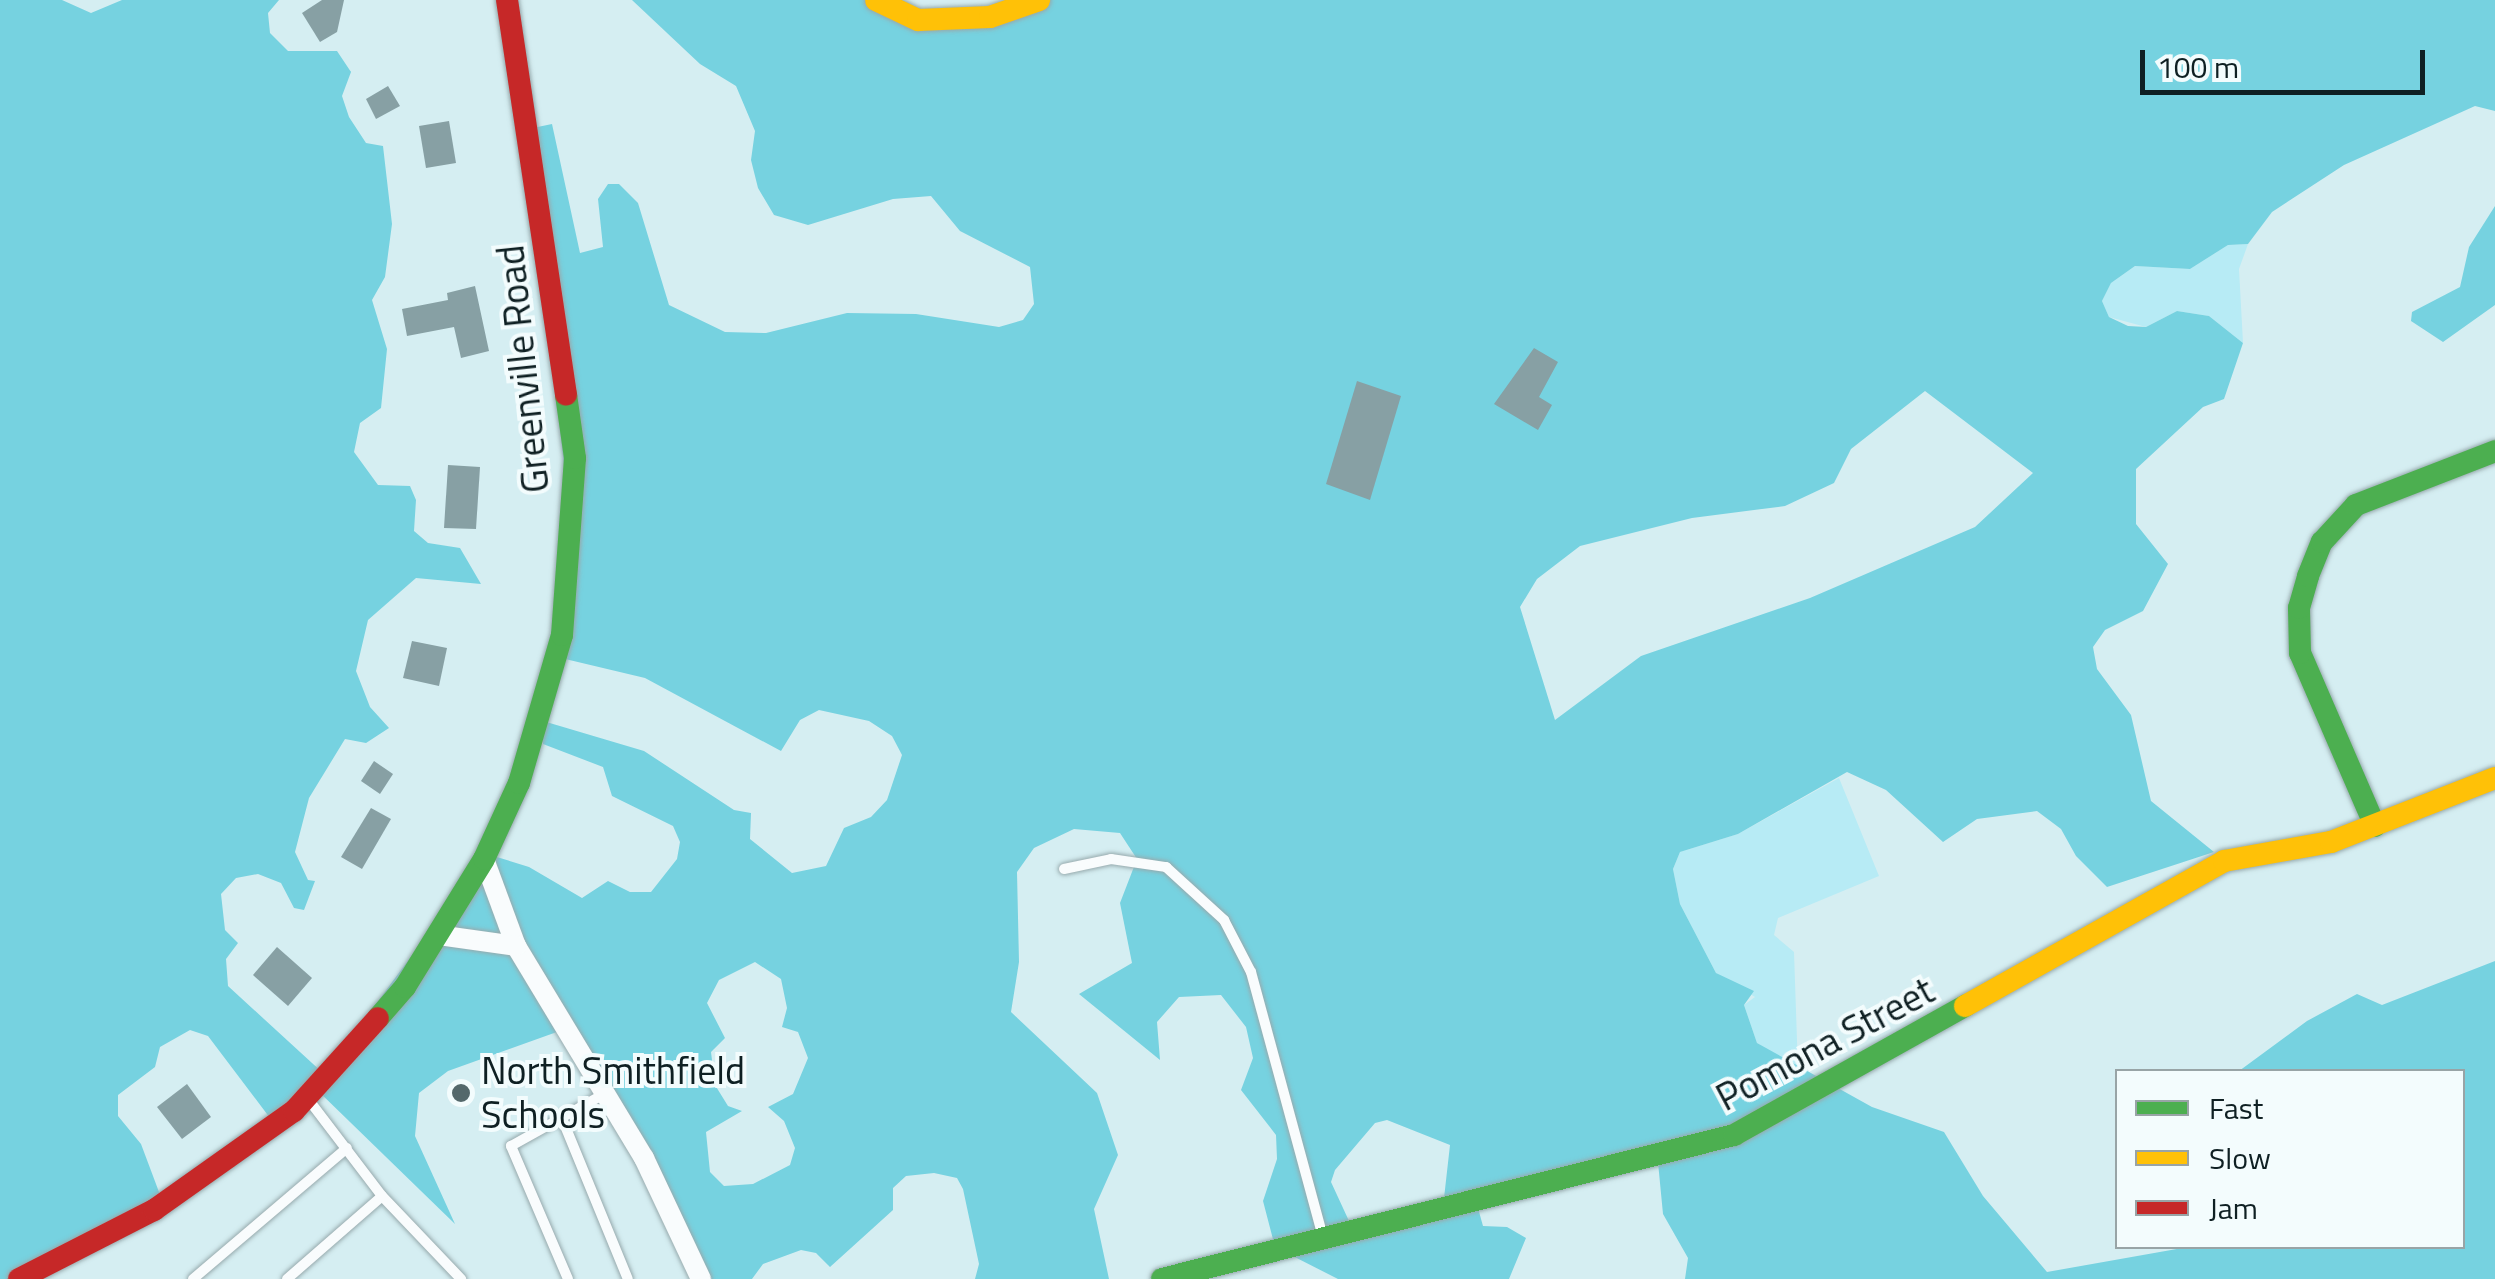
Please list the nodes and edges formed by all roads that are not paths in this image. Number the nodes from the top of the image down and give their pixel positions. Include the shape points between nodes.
1 (506, 0) edge
2 (876, 0) edge
3 (1039, 0) edge
4 (2495, 451) edge
5 (2495, 778) edge
6 (2375, 826) junction
7 (484, 859) junction
8 (1064, 869) dead end
9 (438, 936) junction
10 (516, 946) junction
11 (606, 1093) junction
12 (307, 1098) junction
13 (561, 1116) junction
14 (347, 1148) junction
15 (382, 1196) junction
16 (1322, 1234) junction
17 (20, 1279) edge
18 (193, 1279) edge
19 (287, 1279) edge
20 (461, 1279) edge
21 (568, 1279) edge
22 (628, 1279) edge
23 (701, 1279) edge
24 (1162, 1279) edge

1 - 7 street, Greenville Road via 563,351 575,458 574,538 543,718
2 - 3 street via 918,20 990,17
4 - 6 street via 2356,505 2322,542 2308,576 2298,608 2300,654
5 - 6 street, Pomona Street
6 - 16 street, Pomona Street via 2224,861 1734,1136
7 - 9 street, Greenville Road
7 - 10 street
8 - 16 lane via 1111,859 1166,868 1224,920 1251,972
9 - 10 street
9 - 12 street, Greenville Road via 405,987
10 - 11 street
11 - 13 lane
11 - 23 street
12 - 14 lane
12 - 17 street, Greenville Road via 218,1170
13 - 21 lane via 511,1146
13 - 22 lane
14 - 15 lane
14 - 18 lane
15 - 19 lane
15 - 20 lane
16 - 24 street, Pomona Street

